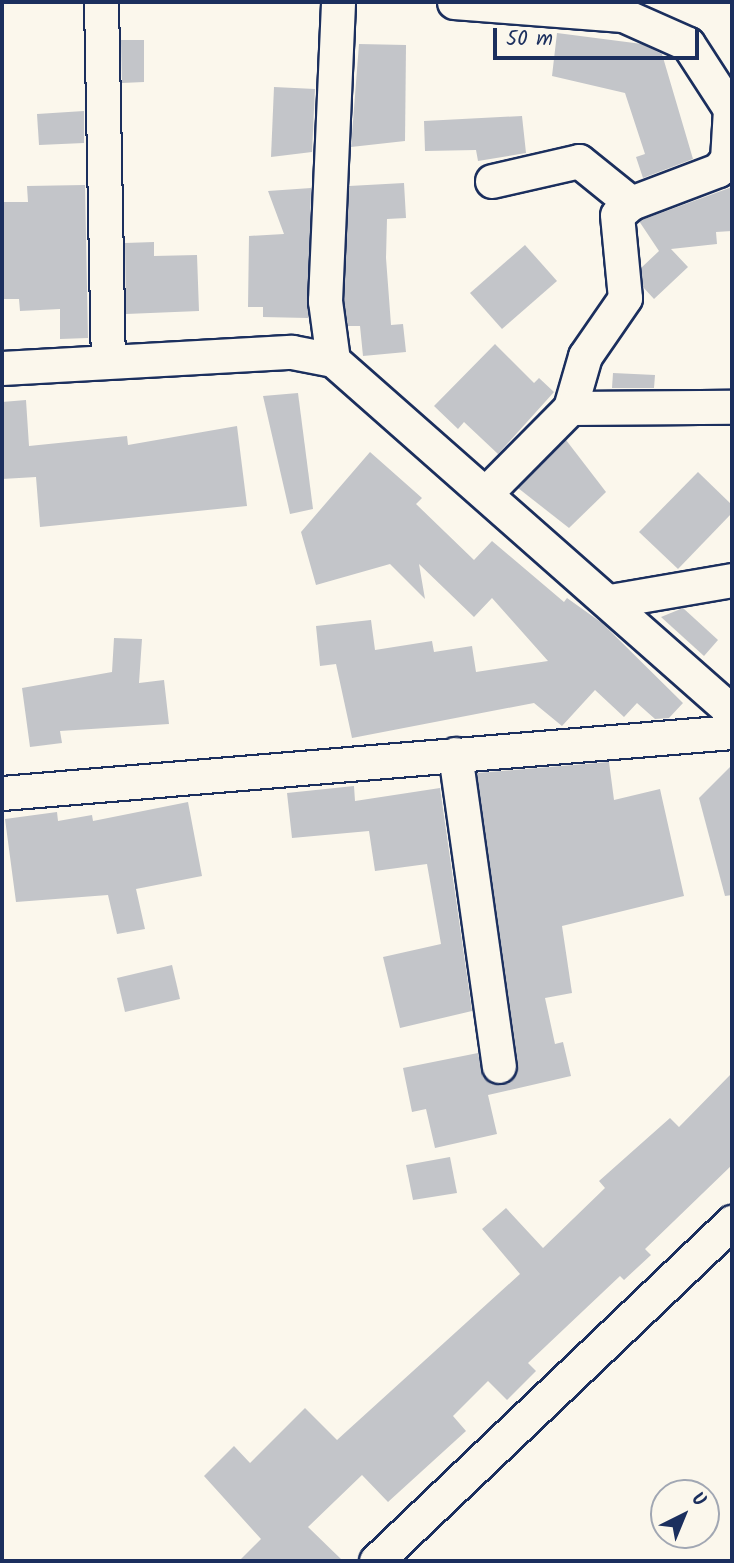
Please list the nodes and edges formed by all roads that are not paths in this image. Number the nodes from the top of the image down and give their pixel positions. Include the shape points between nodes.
1 (101, 2) edge
2 (338, 2) edge
3 (454, 2) edge
4 (731, 109) edge
5 (492, 181) dead end
6 (631, 202) junction
7 (108, 360) junction
8 (333, 360) junction
9 (2, 368) edge
10 (732, 407) edge
11 (570, 408) junction
12 (488, 491) junction
13 (732, 580) edge
14 (610, 601) junction
15 (732, 712) edge
16 (732, 732) edge
17 (455, 754) junction
18 (2, 793) edge
19 (499, 1066) dead end
20 (732, 1222) edge
21 (376, 1561) edge

1 - 7 street
2 - 8 street via 325,301
3 - 4 street via 623,15 688,44
4 - 6 street via 727,159 718,170
5 - 6 street via 579,161
6 - 11 street via 617,215 625,298 585,356
7 - 8 street via 292,352
7 - 9 street
8 - 12 street
10 - 11 street
11 - 12 street
12 - 14 street
13 - 14 street
14 - 15 street
16 - 17 street
17 - 18 street
17 - 19 street
20 - 21 street

